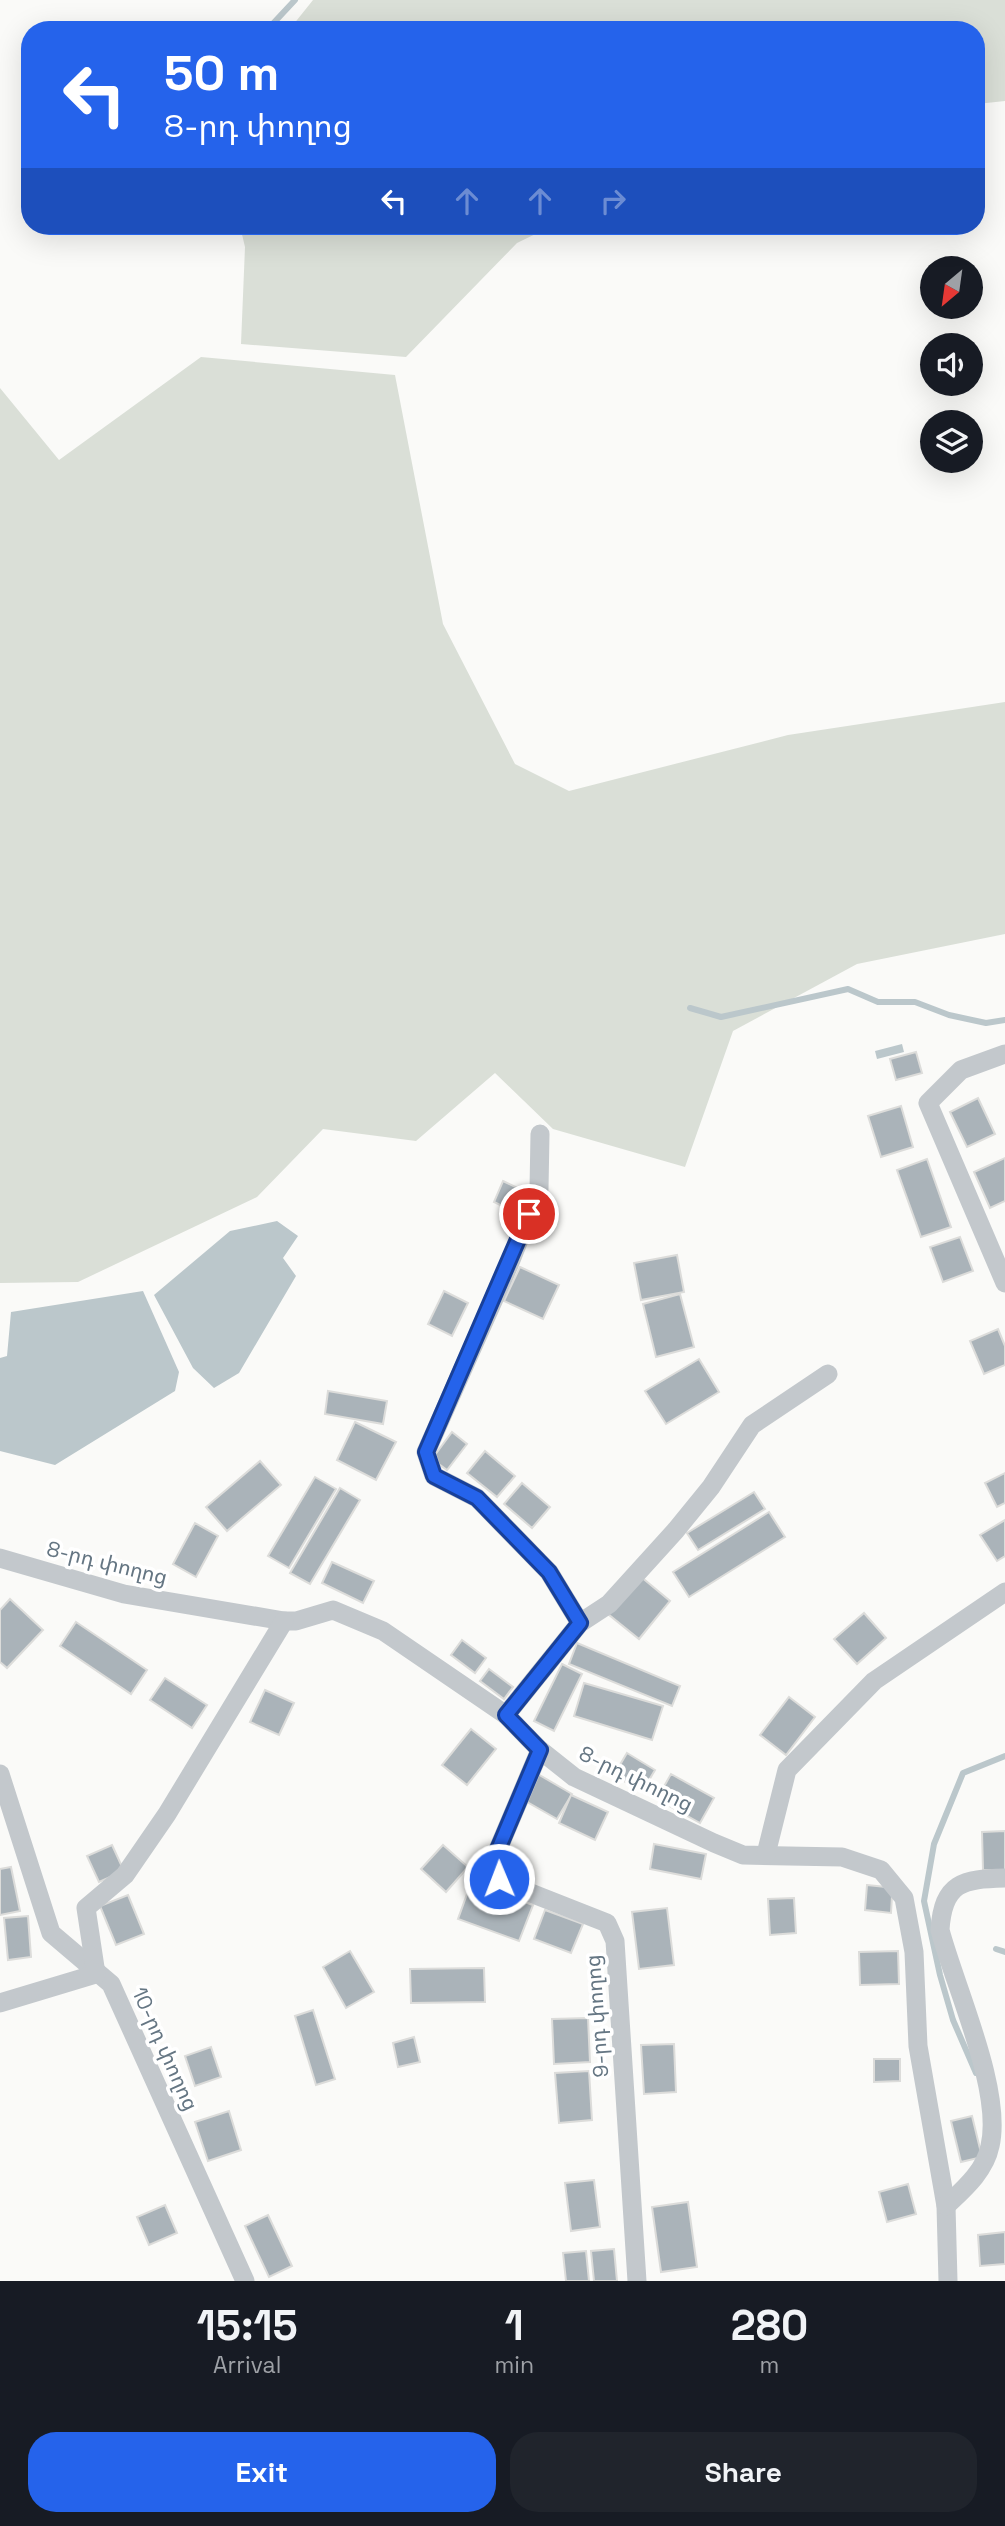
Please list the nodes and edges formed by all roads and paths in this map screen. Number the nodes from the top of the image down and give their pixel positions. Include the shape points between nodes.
1 (1005, 1054) edge
2 (540, 1134) dead end
3 (1005, 1283) edge
4 (828, 1374) dead end
5 (0, 1558) edge
6 (1005, 1592) edge
7 (284, 1620) junction
8 (580, 1623) junction
9 (506, 1715) junction
10 (540, 1750) junction
11 (0, 1774) edge
12 (766, 1854) junction
13 (1005, 1878) edge
14 (96, 1974) junction
15 (0, 2003) edge
16 (946, 2206) junction
17 (245, 2281) edge
18 (637, 2281) edge
19 (947, 2281) edge

1 - 3 street via 961,1070 928,1103
2 - 8 street via 539,1189 426,1452 434,1476 477,1498 549,1572
4 - 8 street via 752,1425 676,1530 610,1604
5 - 7 street, 8-րդ փողոց via 124,1594
6 - 12 street via 874,1681 787,1770
7 - 9 street, 8-րդ փողոց via 333,1610 383,1631
7 - 14 street via 167,1814 125,1875 86,1908
8 - 9 street
9 - 10 street, 8-րդ փողոց
10 - 12 street, 8-րդ փողոց via 574,1777 715,1843 743,1855
10 - 18 street, 9-րդ փողոց via 492,1871 508,1884 607,1923 615,1941
11 - 14 street, 10-րդ փողոց via 51,1933
12 - 16 street, 8-րդ փողոց via 842,1857 881,1870 904,1898 914,1952 918,2046
13 - 16 street via 969,1879 954,1889 941,1910 940,1930 984,2072 991,2115 991,2145 982,2167
14 - 15 street
14 - 17 street, 10-րդ փողոց via 111,1984
16 - 19 street, 8-րդ փողոց

